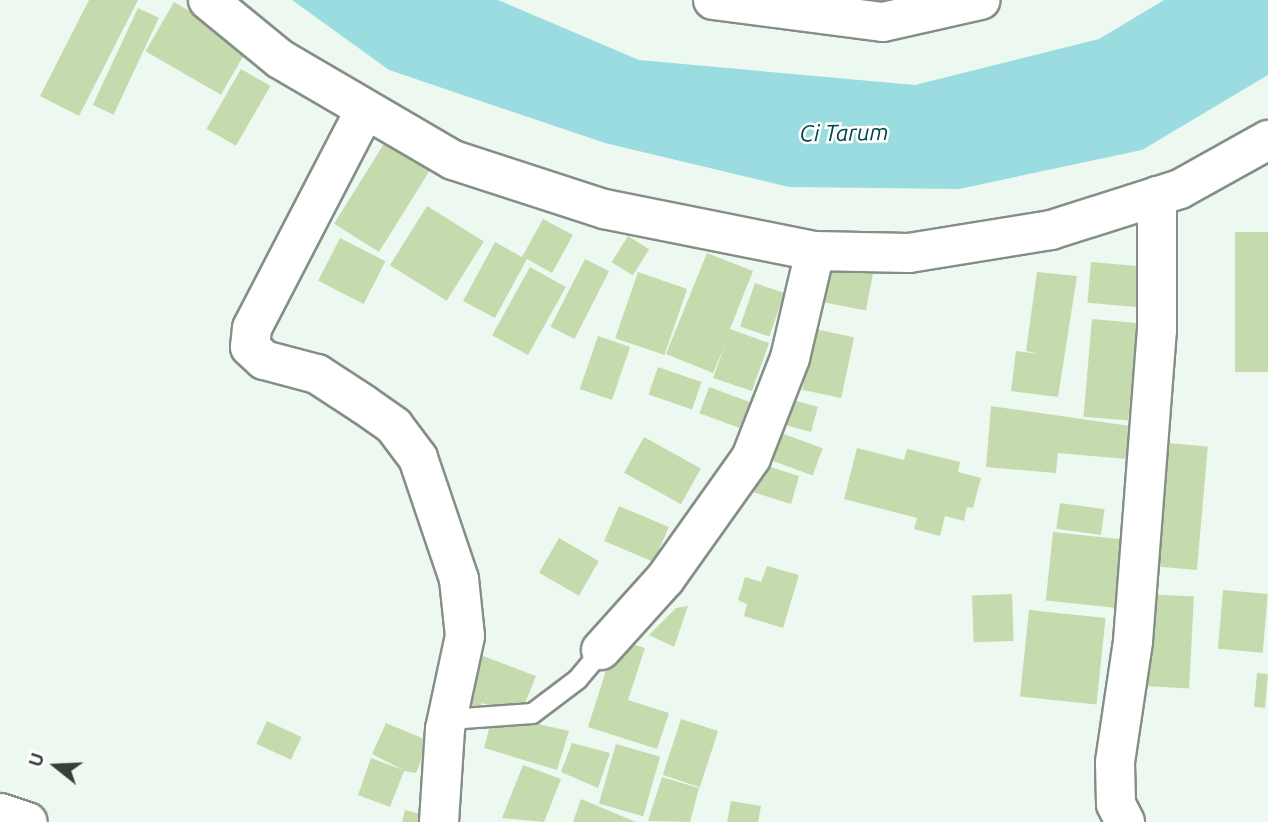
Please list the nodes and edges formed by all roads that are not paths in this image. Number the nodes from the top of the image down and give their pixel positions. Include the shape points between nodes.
1 (208, 0) edge
2 (713, 0) edge
3 (981, 0) edge
4 (364, 112) junction
5 (1268, 140) edge
6 (1157, 196) junction
7 (815, 251) junction
8 (601, 650) joint
9 (449, 719) dead end
10 (0, 813) edge
11 (28, 822) edge
12 (439, 822) edge
13 (1125, 822) edge

1 - 4 street via 280,59
2 - 3 street via 883,22
4 - 7 street via 453,160 604,209
4 - 12 street via 252,328 250,347 264,360 317,374 363,404 394,426 418,458 458,579 466,636 447,719
5 - 6 street
6 - 7 street via 1051,230 909,253
6 - 13 street via 1157,330 1133,641 1115,762 1116,804
7 - 8 street via 790,358 751,458 724,503
8 - 9 lane via 577,679 532,713
10 - 11 street

